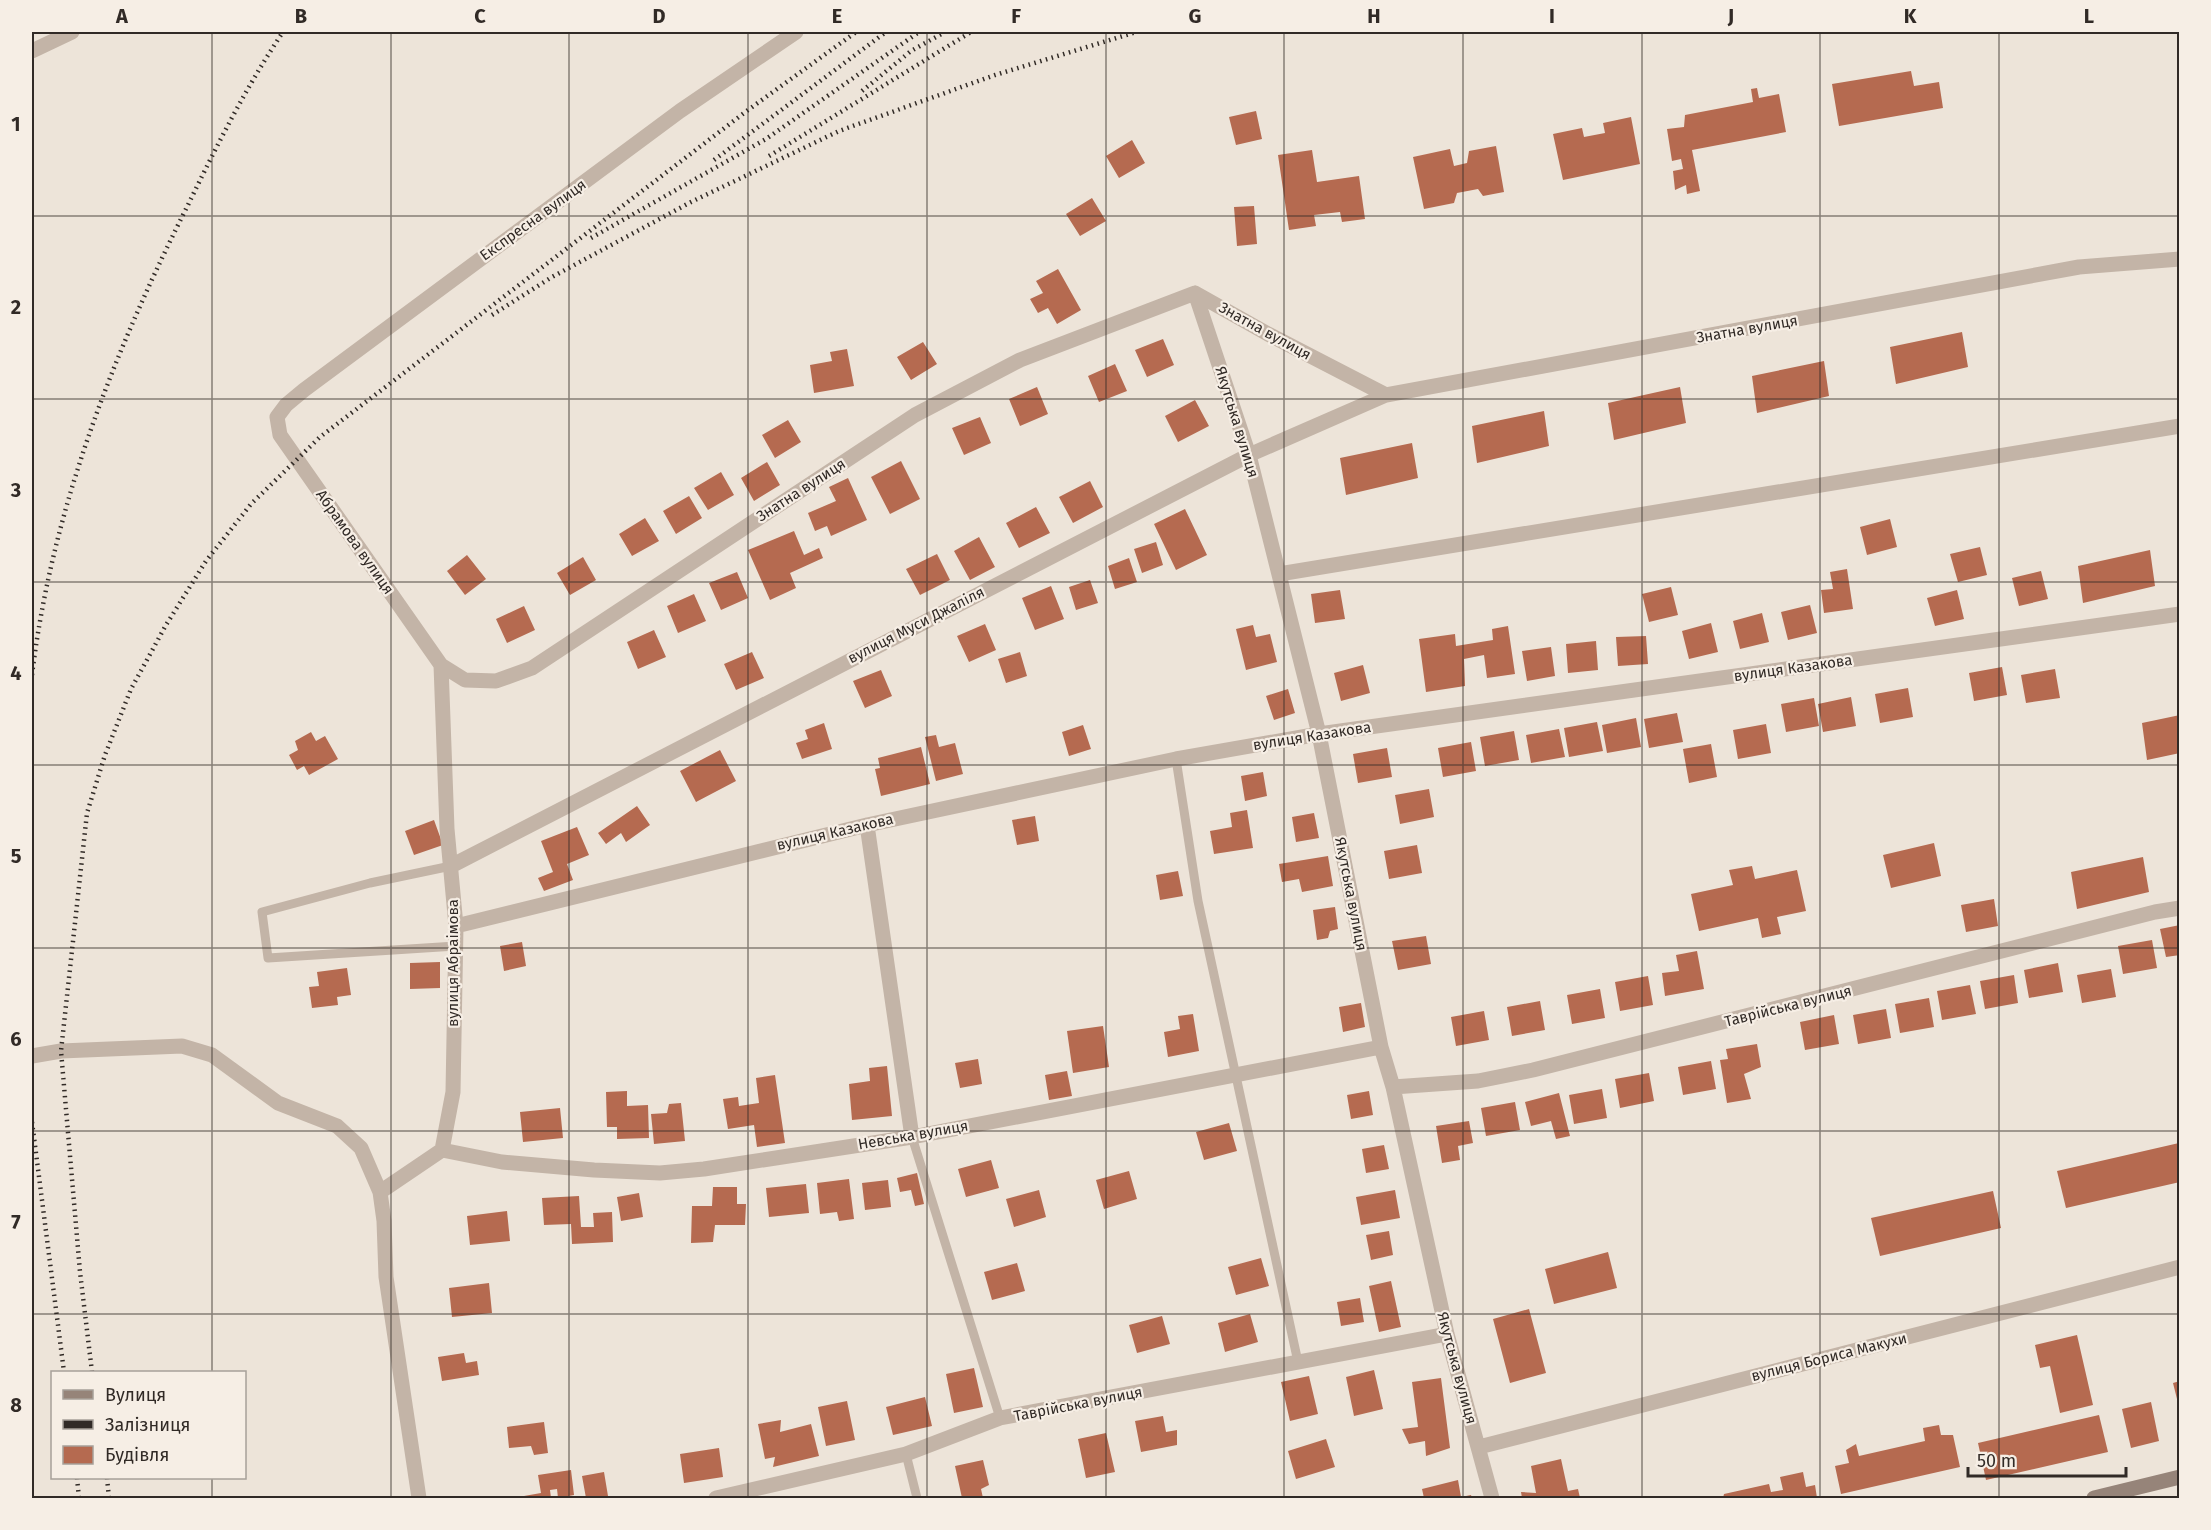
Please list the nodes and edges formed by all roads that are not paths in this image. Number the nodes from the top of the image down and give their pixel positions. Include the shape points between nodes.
1 (72, 32) edge
2 (796, 32) edge
3 (32, 51) edge
4 (2180, 259) edge
5 (1195, 293) junction
6 (1386, 395) junction
7 (277, 417) joint
8 (2180, 426) edge
9 (1249, 454) junction
10 (1279, 574) junction
11 (2180, 614) edge
12 (441, 665) junction
13 (1320, 734) junction
14 (1176, 759) junction
15 (867, 825) junction
16 (451, 866) junction
17 (2180, 908) edge
18 (456, 926) junction
19 (456, 946) junction
20 (1381, 1047) junction
21 (32, 1056) edge
22 (1237, 1076) junction
23 (1393, 1087) junction
24 (912, 1137) junction
25 (442, 1150) junction
26 (380, 1192) junction
27 (2180, 1267) edge
28 (1447, 1334) junction
29 (1298, 1362) junction
30 (1000, 1419) junction
31 (1479, 1448) junction
32 (906, 1454) junction
33 (2180, 1477) edge
34 (418, 1498) edge
35 (716, 1498) edge
36 (917, 1498) edge
37 (1492, 1498) edge
38 (2094, 1498) edge

1 - 3 street
2 - 7 street, Експресна вулиця via 680,111 314,382
4 - 6 street, Знатна вулиця via 2079,267
5 - 6 street, Знатна вулиця
5 - 9 street, Якутська вулиця
5 - 12 street, Знатна вулиця via 1020,360 915,415 532,668 496,681 465,680
6 - 9 street, вулиця Муси Джаліля
7 - 12 street, Абрамова вулиця via 280,435
8 - 10 street
9 - 10 street, Якутська вулиця
9 - 16 street, вулиця Муси Джаліля
10 - 13 street, Якутська вулиця
11 - 13 street, вулиця Казакова
12 - 16 street, вулиця Абраімова
13 - 14 street, вулиця Казакова
13 - 20 street, Якутська вулиця
14 - 15 street, вулиця Казакова
14 - 22 lane via 1198,901
15 - 18 street, вулиця Казакова
15 - 24 street
16 - 18 street, вулиця Абраімова
16 - 19 lane via 262,912 268,958
17 - 23 street, Таврійська вулиця via 1533,1071 1478,1081
18 - 19 street, вулиця Абраімова
19 - 25 street, вулиця Абраімова via 453,1092
20 - 22 street, Невська вулиця
20 - 23 street, Якутська вулиця
21 - 26 street via 61,1051 182,1046 212,1055 278,1103 336,1126 361,1148
22 - 24 street, Невська вулиця
22 - 29 lane
23 - 28 street, Якутська вулиця
24 - 25 street, Невська вулиця via 660,1173 502,1162
24 - 30 lane
25 - 26 street
26 - 34 street via 386,1277
27 - 31 street, вулиця Бориса Макухи
28 - 29 street, Таврійська вулиця
28 - 31 street, Якутська вулиця
29 - 30 street, Таврійська вулиця
30 - 32 street, Таврійська вулиця
31 - 37 street, Якутська вулиця
32 - 35 street, Таврійська вулиця
32 - 36 lane
33 - 38 main road

